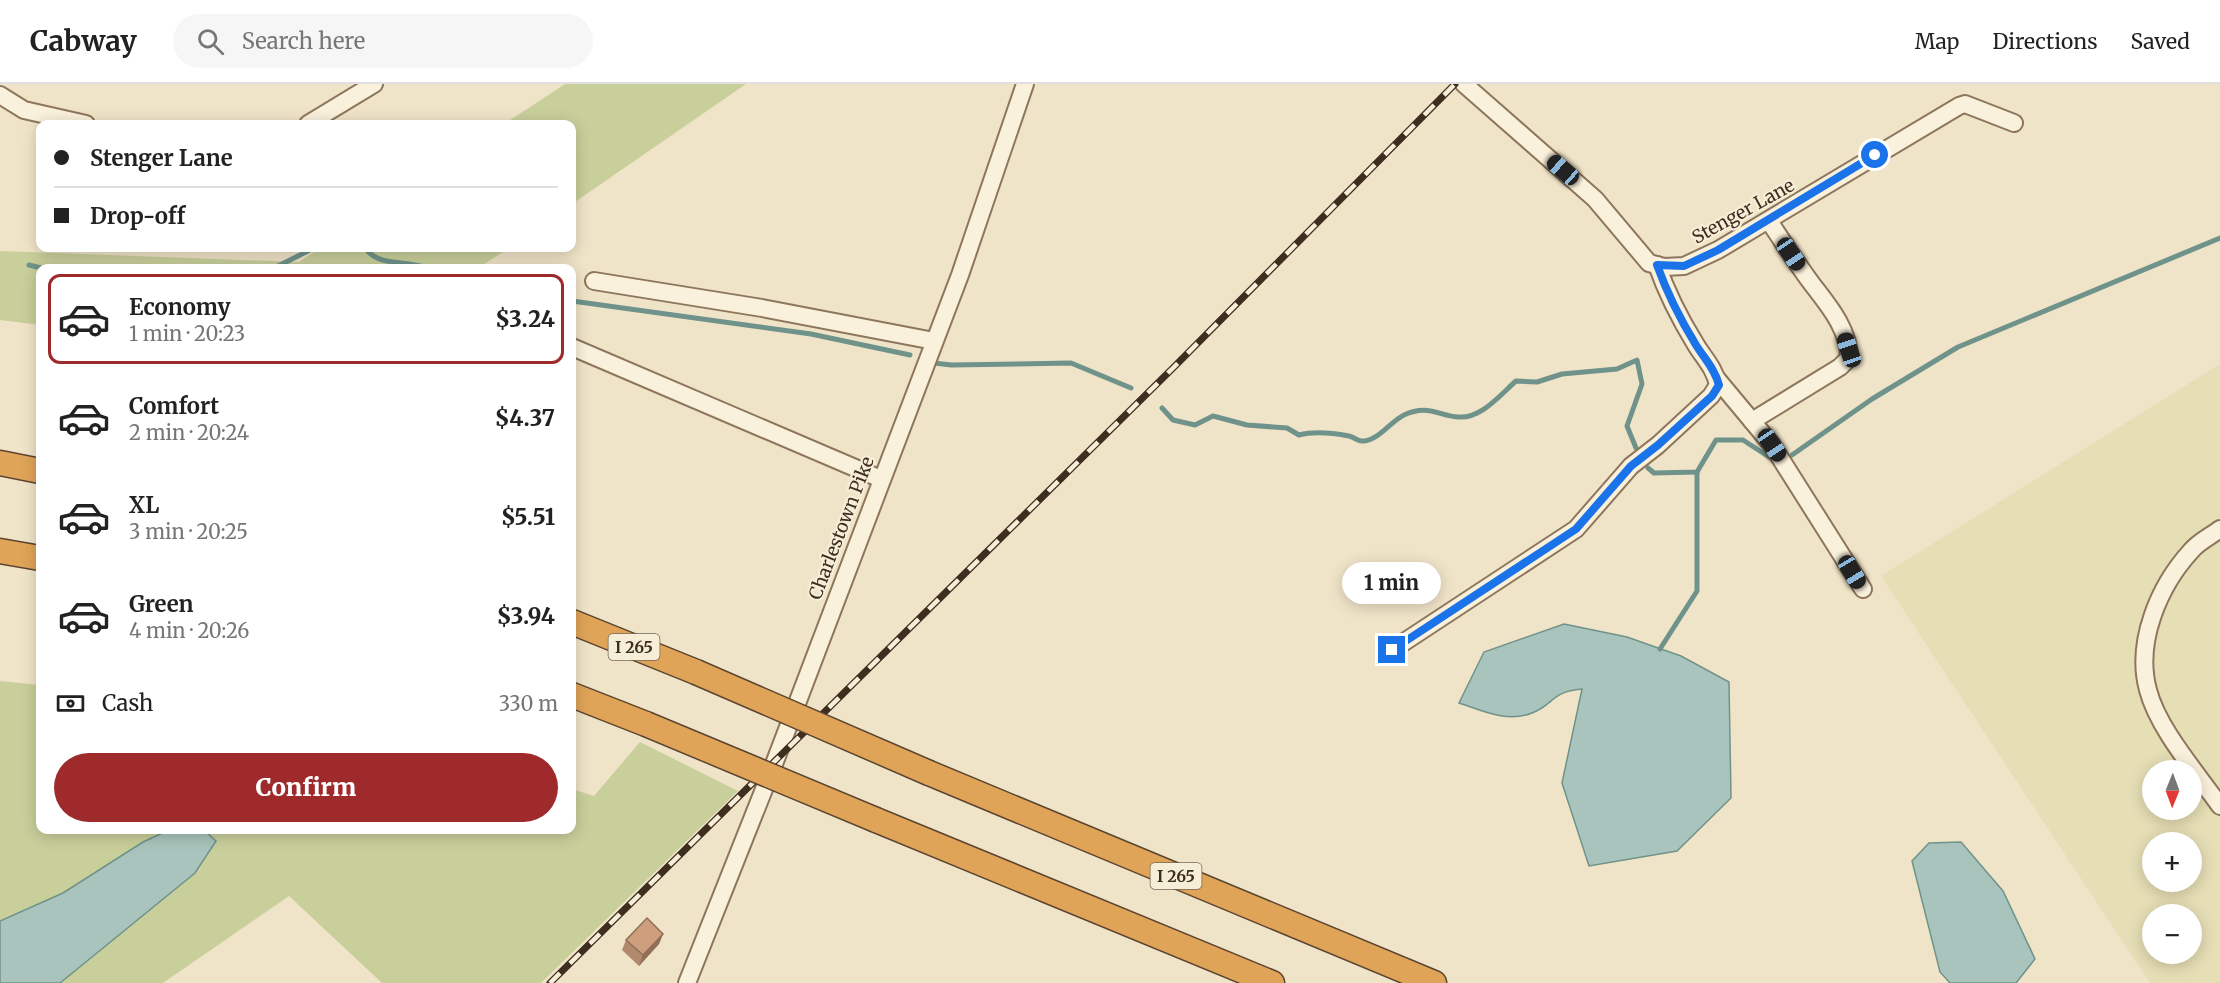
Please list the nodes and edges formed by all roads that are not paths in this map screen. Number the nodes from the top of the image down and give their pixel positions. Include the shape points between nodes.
1 (374, 84) edge
2 (1025, 84) edge
3 (1464, 84) edge
4 (0, 95) edge
5 (68, 120) edge
6 (315, 120) edge
7 (2014, 123) dead end
8 (1769, 221) junction
9 (1657, 265) junction
10 (594, 281) dead end
11 (934, 341) junction
12 (576, 349) edge
13 (1717, 379) junction
14 (1752, 421) junction
15 (0, 463) edge
16 (36, 470) edge
17 (881, 479) junction
18 (2220, 529) edge
19 (0, 551) edge
20 (36, 557) edge
21 (1863, 589) dead end
22 (576, 624) edge
23 (1392, 650) dead end
24 (576, 697) edge
25 (2220, 806) edge
26 (687, 983) edge
27 (1272, 983) edge
28 (1434, 983) edge

1 - 6 street
2 - 11 street, Charlestown Pike
3 - 9 street via 1595,199 1635,249 1649,263
4 - 5 street via 24,110
7 - 8 street, Stenger Lane via 1965,104 1959,106
8 - 9 street, Stenger Lane via 1684,266
8 - 14 street via 1824,297 1842,331 1849,358
9 - 13 street via 1667,293
10 - 11 street
11 - 17 street, Charlestown Pike
12 - 17 street
13 - 14 street
13 - 23 street via 1719,385 1712,396 1631,466 1576,529
14 - 21 street via 1784,463
15 - 16 highway
17 - 26 street, Charlestown Pike
18 - 25 street via 2192,549 2168,580 2152,618 2145,651 2148,690 2162,722
19 - 20 highway
22 - 28 highway, I 265, bridge
24 - 27 highway, bridge

